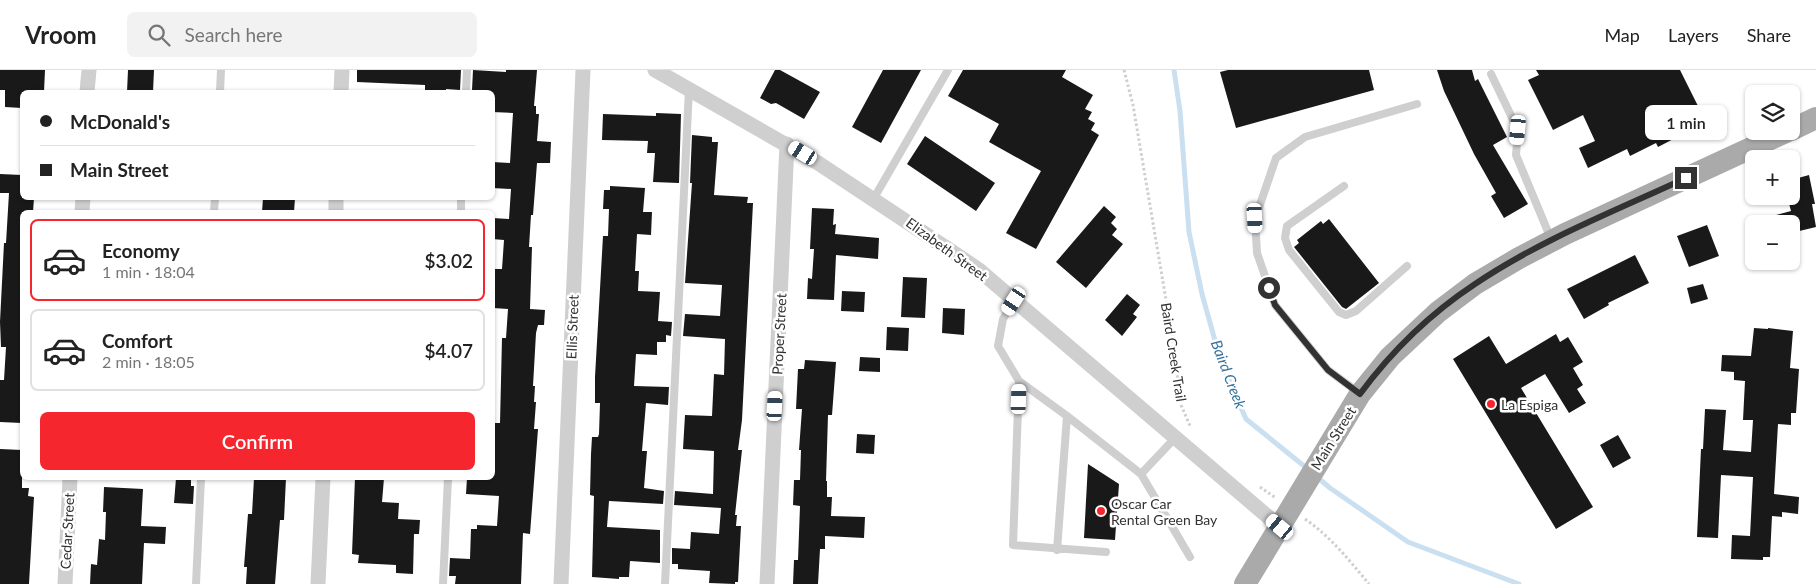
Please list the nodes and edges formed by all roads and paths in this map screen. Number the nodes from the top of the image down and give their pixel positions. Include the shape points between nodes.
1 (88, 70) edge
2 (221, 70) edge
3 (342, 70) edge
4 (467, 70) edge
5 (583, 70) edge
6 (655, 70) edge
7 (948, 70) edge
8 (1124, 70) edge
9 (1491, 74) dead end
10 (88, 90) edge
11 (220, 90) edge
12 (341, 90) edge
13 (466, 90) edge
14 (689, 90) junction
15 (1417, 104) dead end
16 (1816, 118) edge
17 (1800, 126) edge
18 (1769, 140) edge
19 (788, 144) junction
20 (1344, 186) dead end
21 (874, 198) junction
22 (1551, 241) junction
23 (1407, 266) dead end
24 (1014, 301) junction
25 (1019, 381) junction
26 (1360, 394) junction
27 (1067, 416) junction
28 (1196, 432) dead end
29 (1175, 438) junction
30 (1141, 474) junction
31 (70, 480) edge
32 (201, 480) edge
33 (323, 480) edge
34 (448, 480) edge
35 (1256, 484) dead end
36 (1290, 510) junction
37 (1058, 550) junction
38 (1106, 552) dead end
39 (1190, 557) dead end
40 (65, 584) edge
41 (196, 584) edge
42 (318, 584) edge
43 (443, 584) edge
44 (561, 584) edge
45 (665, 584) edge
46 (767, 584) edge
47 (1245, 584) edge
48 (1369, 584) edge

1 - 10 street
2 - 11 lane
3 - 12 street
4 - 13 lane
5 - 44 street, Ellis Street
6 - 14 street, Elizabeth Street
7 - 21 lane
8 - 28 path, Baird Creek Trail via 1133,105 1181,405 1189,426
9 - 22 lane via 1518,130 1516,155
14 - 19 street, Elizabeth Street
14 - 45 lane
15 - 26 lane via 1305,137 1276,158 1255,218 1256,253 1275,305 1328,370
16 - 17 main road
18 - 22 main road, Main Street
19 - 21 street, Elizabeth Street
19 - 46 street, Proper Street
20 - 23 lane via 1287,226 1285,238 1289,250 1339,312 1346,315 1356,311
21 - 24 street, Elizabeth Street via 960,256
22 - 26 main road, Main Street via 1475,284 1438,312 1390,357
24 - 25 lane via 1003,318 998,346
24 - 29 street, Elizabeth Street
25 - 27 lane
25 - 37 lane via 1012,545
26 - 36 main road, Main Street
27 - 30 lane
27 - 37 lane
29 - 30 lane
29 - 36 street, Elizabeth Street
30 - 39 lane
31 - 40 street, Cedar Street
32 - 41 lane
33 - 42 street
34 - 43 lane
35 - 36 path
36 - 47 main road, Main Street
36 - 48 path via 1327,536
37 - 38 lane

